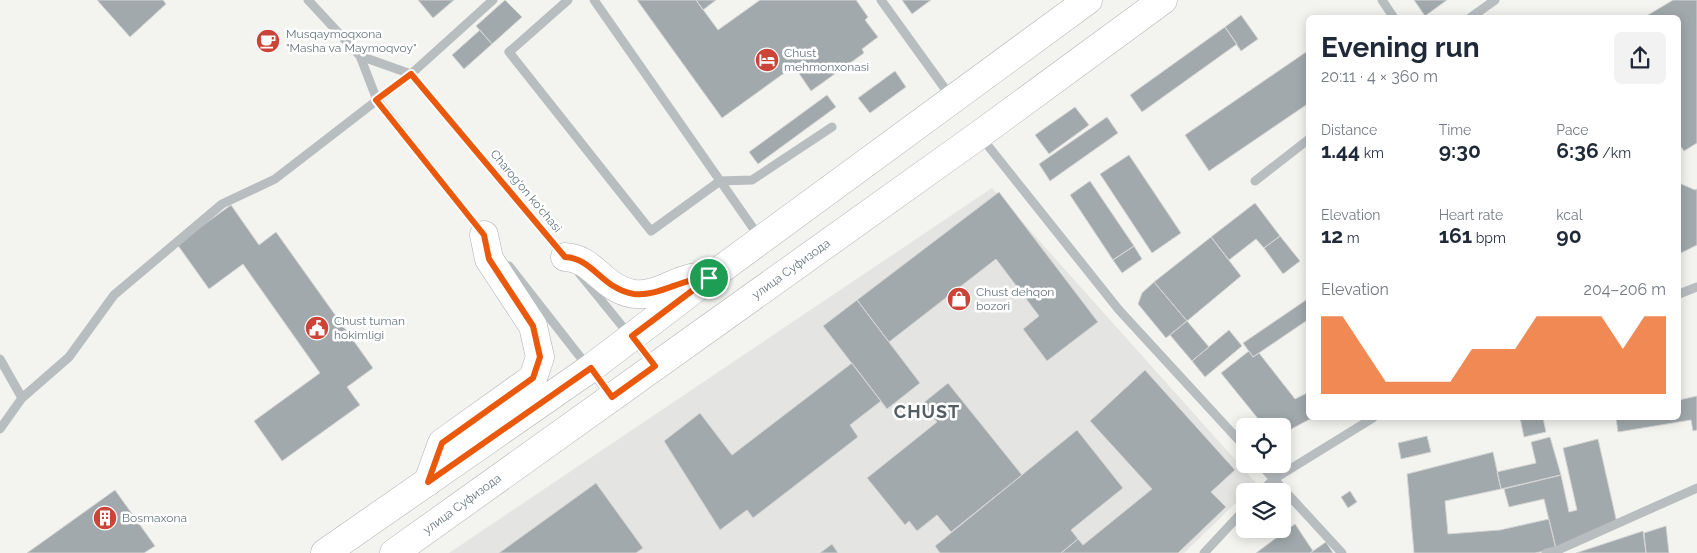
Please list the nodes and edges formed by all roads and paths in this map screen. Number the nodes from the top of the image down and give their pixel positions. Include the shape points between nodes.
1 (308, 0) edge
2 (568, 0) edge
3 (594, 0) edge
4 (881, 0) edge
5 (1088, 0) edge
6 (1163, 0) edge
7 (1382, 0) edge
8 (1495, 0) edge
9 (489, 1) edge
10 (1392, 15) edge
11 (1474, 15) edge
12 (360, 56) junction
13 (411, 74) junction
14 (952, 98) junction
15 (376, 100) junction
16 (832, 127) dead end
17 (979, 135) junction
18 (1306, 141) edge
19 (720, 180) junction
20 (1255, 181) dead end
21 (761, 240) junction
22 (494, 248) junction
23 (565, 257) junction
24 (709, 278) junction
25 (1697, 288) edge
26 (1681, 293) edge
27 (632, 336) junction
28 (0, 359) edge
29 (655, 366) junction
30 (591, 368) junction
31 (612, 397) junction
32 (22, 398) junction
33 (1370, 420) edge
34 (0, 430) edge
35 (1236, 437) edge
36 (1268, 473) edge
37 (1274, 479) junction
38 (428, 482) junction
39 (1270, 483) edge
40 (1697, 488) edge
41 (1236, 519) edge
42 (325, 553) edge
43 (394, 553) edge
44 (1204, 553) edge
45 (1342, 553) edge
46 (1546, 553) edge

1 - 12 street
2 - 19 street via 509,52 651,231
3 - 19 street
4 - 14 street
5 - 14 main road
6 - 17 main road, улица Суфизода
7 - 10 street
8 - 11 street
9 - 13 street
12 - 13 street
12 - 15 street
13 - 15 street
13 - 23 street, Charog‘on ko‘chasi
14 - 21 main road
15 - 22 street
15 - 32 street via 275,179 222,204 114,295 69,357
16 - 19 street via 752,180
17 - 29 main road, улица Суфизода
17 - 35 street via 1119,310
18 - 20 street
19 - 21 street
21 - 24 main road
22 - 30 street
22 - 38 main road via 489,259 533,326 540,357 533,378 442,443
23 - 24 main road via 575,257 584,262 618,290 636,294 661,290 694,277
23 - 27 street, Charog‘on ko‘chasi
24 - 27 main road
25 - 26 street
27 - 29 street, Charog‘on ko‘chasi
27 - 30 main road
28 - 32 street
29 - 31 main road, улица Суфизода
30 - 31 street
30 - 38 main road
31 - 43 main road, улица Суфизода
32 - 34 street
33 - 37 street
36 - 37 street
37 - 39 street
37 - 45 street
38 - 42 main road
40 - 46 street
41 - 44 street

